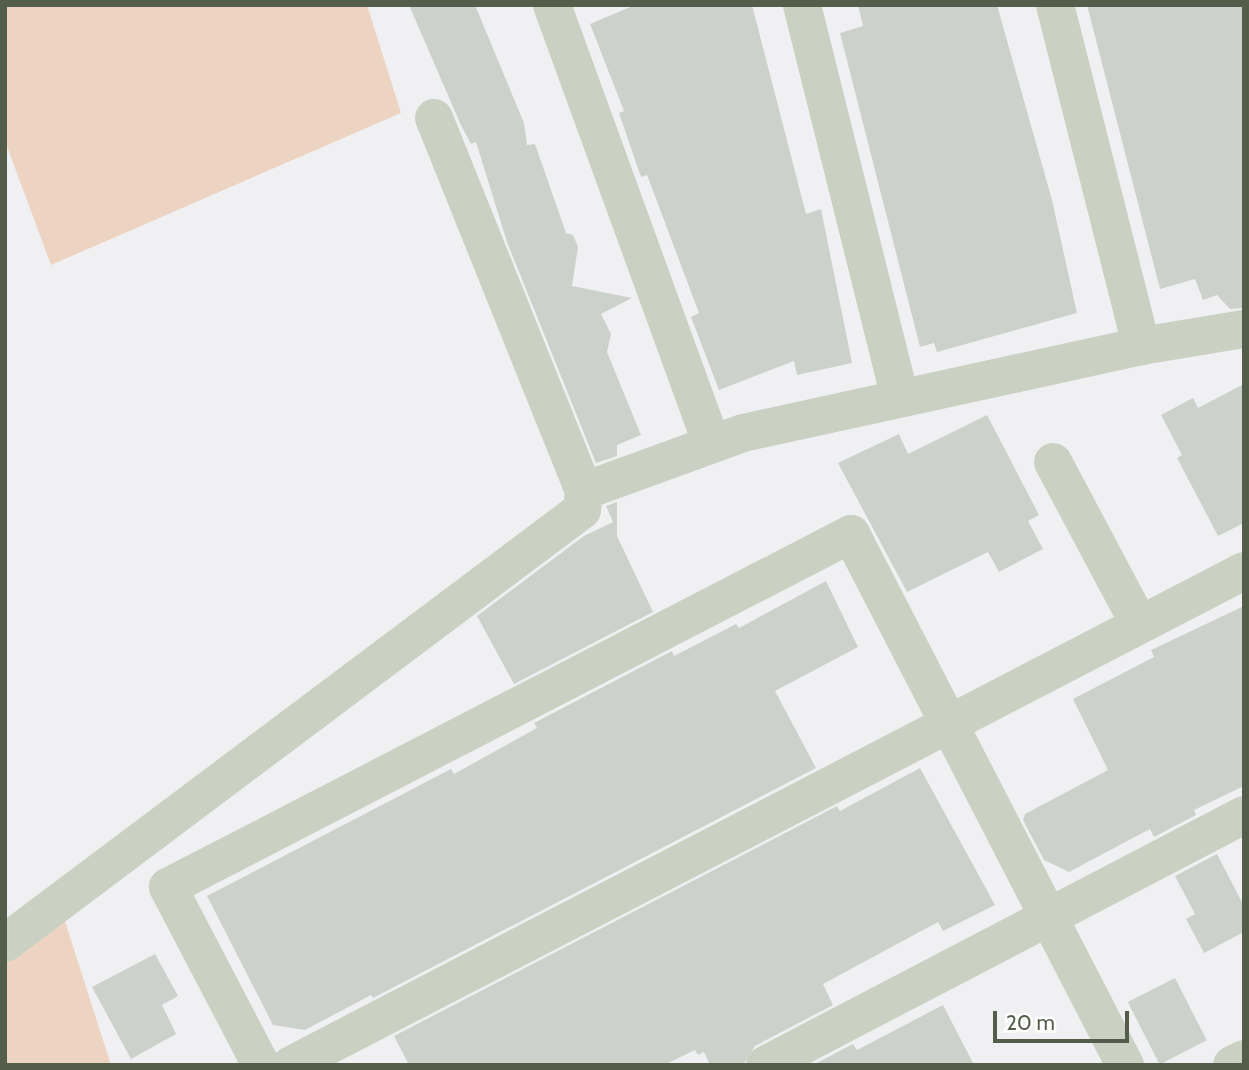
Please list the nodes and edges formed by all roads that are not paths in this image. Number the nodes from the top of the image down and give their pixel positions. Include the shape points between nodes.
1 (552, 5) edge
2 (802, 5) edge
3 (1055, 5) edge
4 (434, 118) dead end
5 (1244, 329) edge
6 (1141, 346) junction
7 (900, 398) junction
8 (711, 442) junction
9 (1053, 462) dead end
10 (584, 491) junction
11 (1244, 571) edge
12 (1139, 624) junction
13 (947, 728) junction
14 (1244, 815) edge
15 (1048, 918) junction
16 (5, 943) edge
17 (1244, 1059) edge
18 (261, 1065) edge
19 (291, 1065) edge
20 (765, 1065) edge
21 (1125, 1065) edge
22 (1232, 1065) edge

1 - 8 street
2 - 7 street
3 - 6 street
4 - 10 street
5 - 6 street
6 - 7 street
7 - 8 street
8 - 10 street
9 - 12 street
10 - 16 street via 582,510
11 - 12 street
12 - 13 street
13 - 15 street
13 - 18 street via 851,534 168,887
13 - 19 street
14 - 15 street
15 - 20 street
15 - 21 street
17 - 22 street

